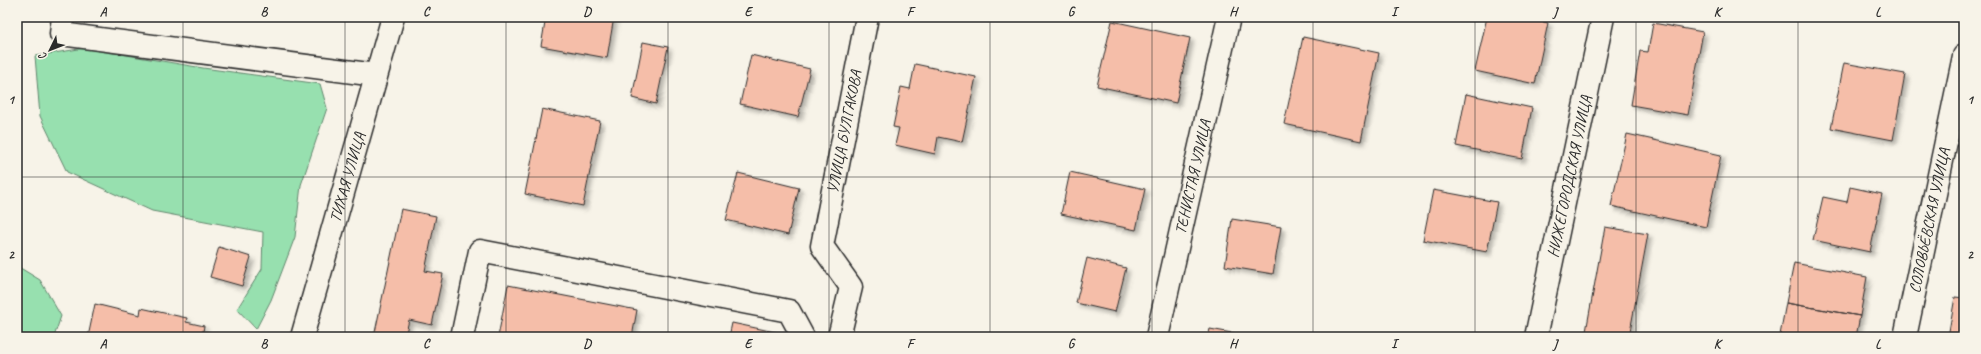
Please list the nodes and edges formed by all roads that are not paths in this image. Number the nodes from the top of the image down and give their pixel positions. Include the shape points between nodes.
1 (63, 17) edge
2 (393, 17) edge
3 (867, 17) edge
4 (1229, 17) edge
5 (1603, 17) edge
6 (1964, 56) edge
7 (376, 75) junction
8 (302, 337) edge
9 (462, 337) edge
10 (803, 337) edge
11 (839, 337) edge
12 (1157, 337) edge
13 (1536, 337) edge
14 (1905, 337) edge

1 - 7 street via 61,34
2 - 7 street, ТИХАЯ УЛИЦА
3 - 11 street, УЛИЦА БУЛГАКОВА via 822,246 851,287
4 - 12 street, ТЕНИСТАЯ УЛИЦА
5 - 13 street, НИЖЕГОРОДСКАЯ УЛИЦА
6 - 14 street, СОЛОВЬЁВСКАЯ УЛИЦА
7 - 8 street, ТИХАЯ УЛИЦА
9 - 10 street via 480,251 789,311

